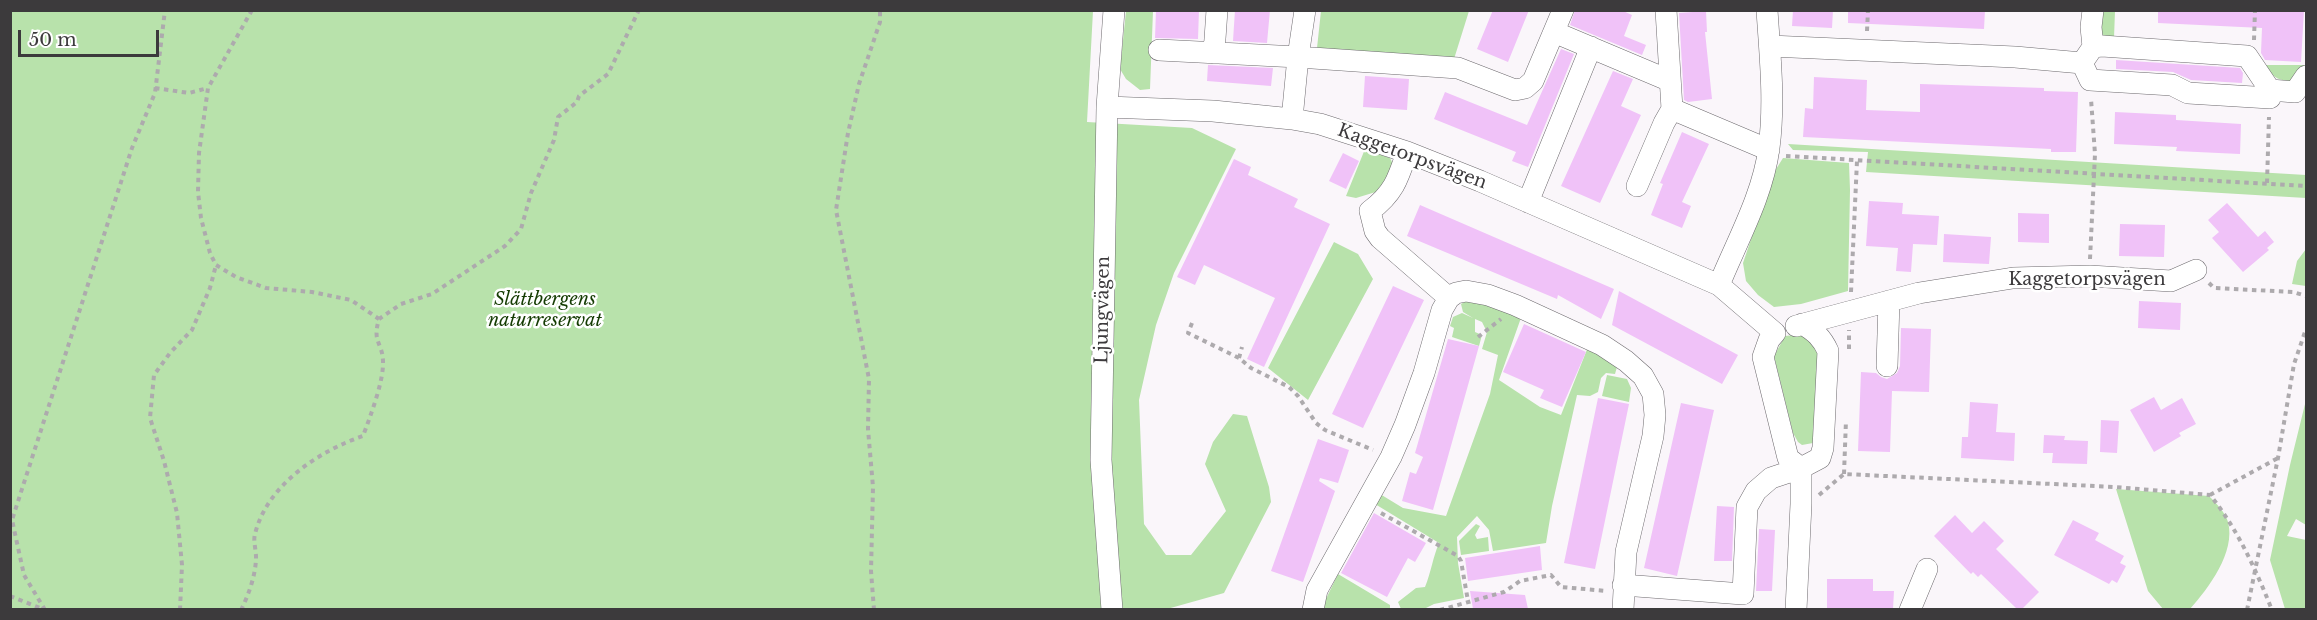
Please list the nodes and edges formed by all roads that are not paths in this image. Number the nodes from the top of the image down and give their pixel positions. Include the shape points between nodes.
1 (1114, 10) edge
2 (1217, 10) edge
3 (1305, 10) edge
4 (1563, 10) edge
5 (1666, 10) edge
6 (1767, 10) edge
7 (2093, 10) edge
8 (1554, 32) junction
9 (1770, 46) junction
10 (1591, 47) junction
11 (1159, 50) dead end
12 (1214, 53) junction
13 (1298, 57) junction
14 (2088, 64) junction
15 (2307, 76) edge
16 (1668, 80) junction
17 (2270, 94) junction
18 (1107, 107) junction
19 (1672, 109) junction
20 (1292, 119) junction
21 (1769, 150) junction
22 (1407, 152) junction
23 (1637, 186) dead end
24 (1528, 202) junction
25 (2196, 270) road end
26 (1719, 285) junction
27 (1449, 298) junction
28 (1889, 301) junction
29 (1802, 324) junction
30 (1775, 333) junction
31 (1887, 366) dead end
32 (1801, 468) junction
33 (1927, 569) dead end
34 (1623, 596) edge
35 (1112, 609) edge
36 (1313, 609) edge
37 (1796, 609) edge
38 (1910, 609) edge

1 - 18 street, Ljungvägen
2 - 12 street
3 - 13 street
4 - 8 street
5 - 16 street
6 - 9 street
7 - 14 street
8 - 10 street
8 - 13 street via 1533,81 1515,90 1458,68
9 - 14 street
9 - 21 street via 1773,111
10 - 16 street
10 - 24 street
11 - 12 street
12 - 13 street
13 - 20 street
14 - 17 street via 2172,85 2188,93
14 - 17 street via 2102,46 2247,56
15 - 17 street via 2295,92
16 - 19 street
18 - 20 street, Kaggetorpsvägen
18 - 35 street, Ljungvägen via 1101,460
19 - 21 street
19 - 23 street
20 - 22 street, Kaggetorpsvägen
21 - 26 street via 1758,191
22 - 24 street, Kaggetorpsvägen
22 - 27 street via 1396,184 1385,200 1370,211 1375,231
24 - 26 street, Kaggetorpsvägen
25 - 28 street, Kaggetorpsvägen via 2171,281 2090,276 2013,278
26 - 30 street, Kaggetorpsvägen
27 - 34 street via 1466,291 1515,305 1602,345 1643,376 1653,394 1655,415 1626,552
27 - 36 street via 1405,425 1317,591
28 - 29 street, Kaggetorpsvägen
28 - 31 street
29 - 30 street, Kaggetorpsvägen
29 - 32 street via 1823,340 1828,351 1823,448 1820,458
30 - 32 street via 1763,357 1788,458
32 - 34 street via 1772,478 1756,491 1747,507 1743,594
32 - 37 street
33 - 38 street

